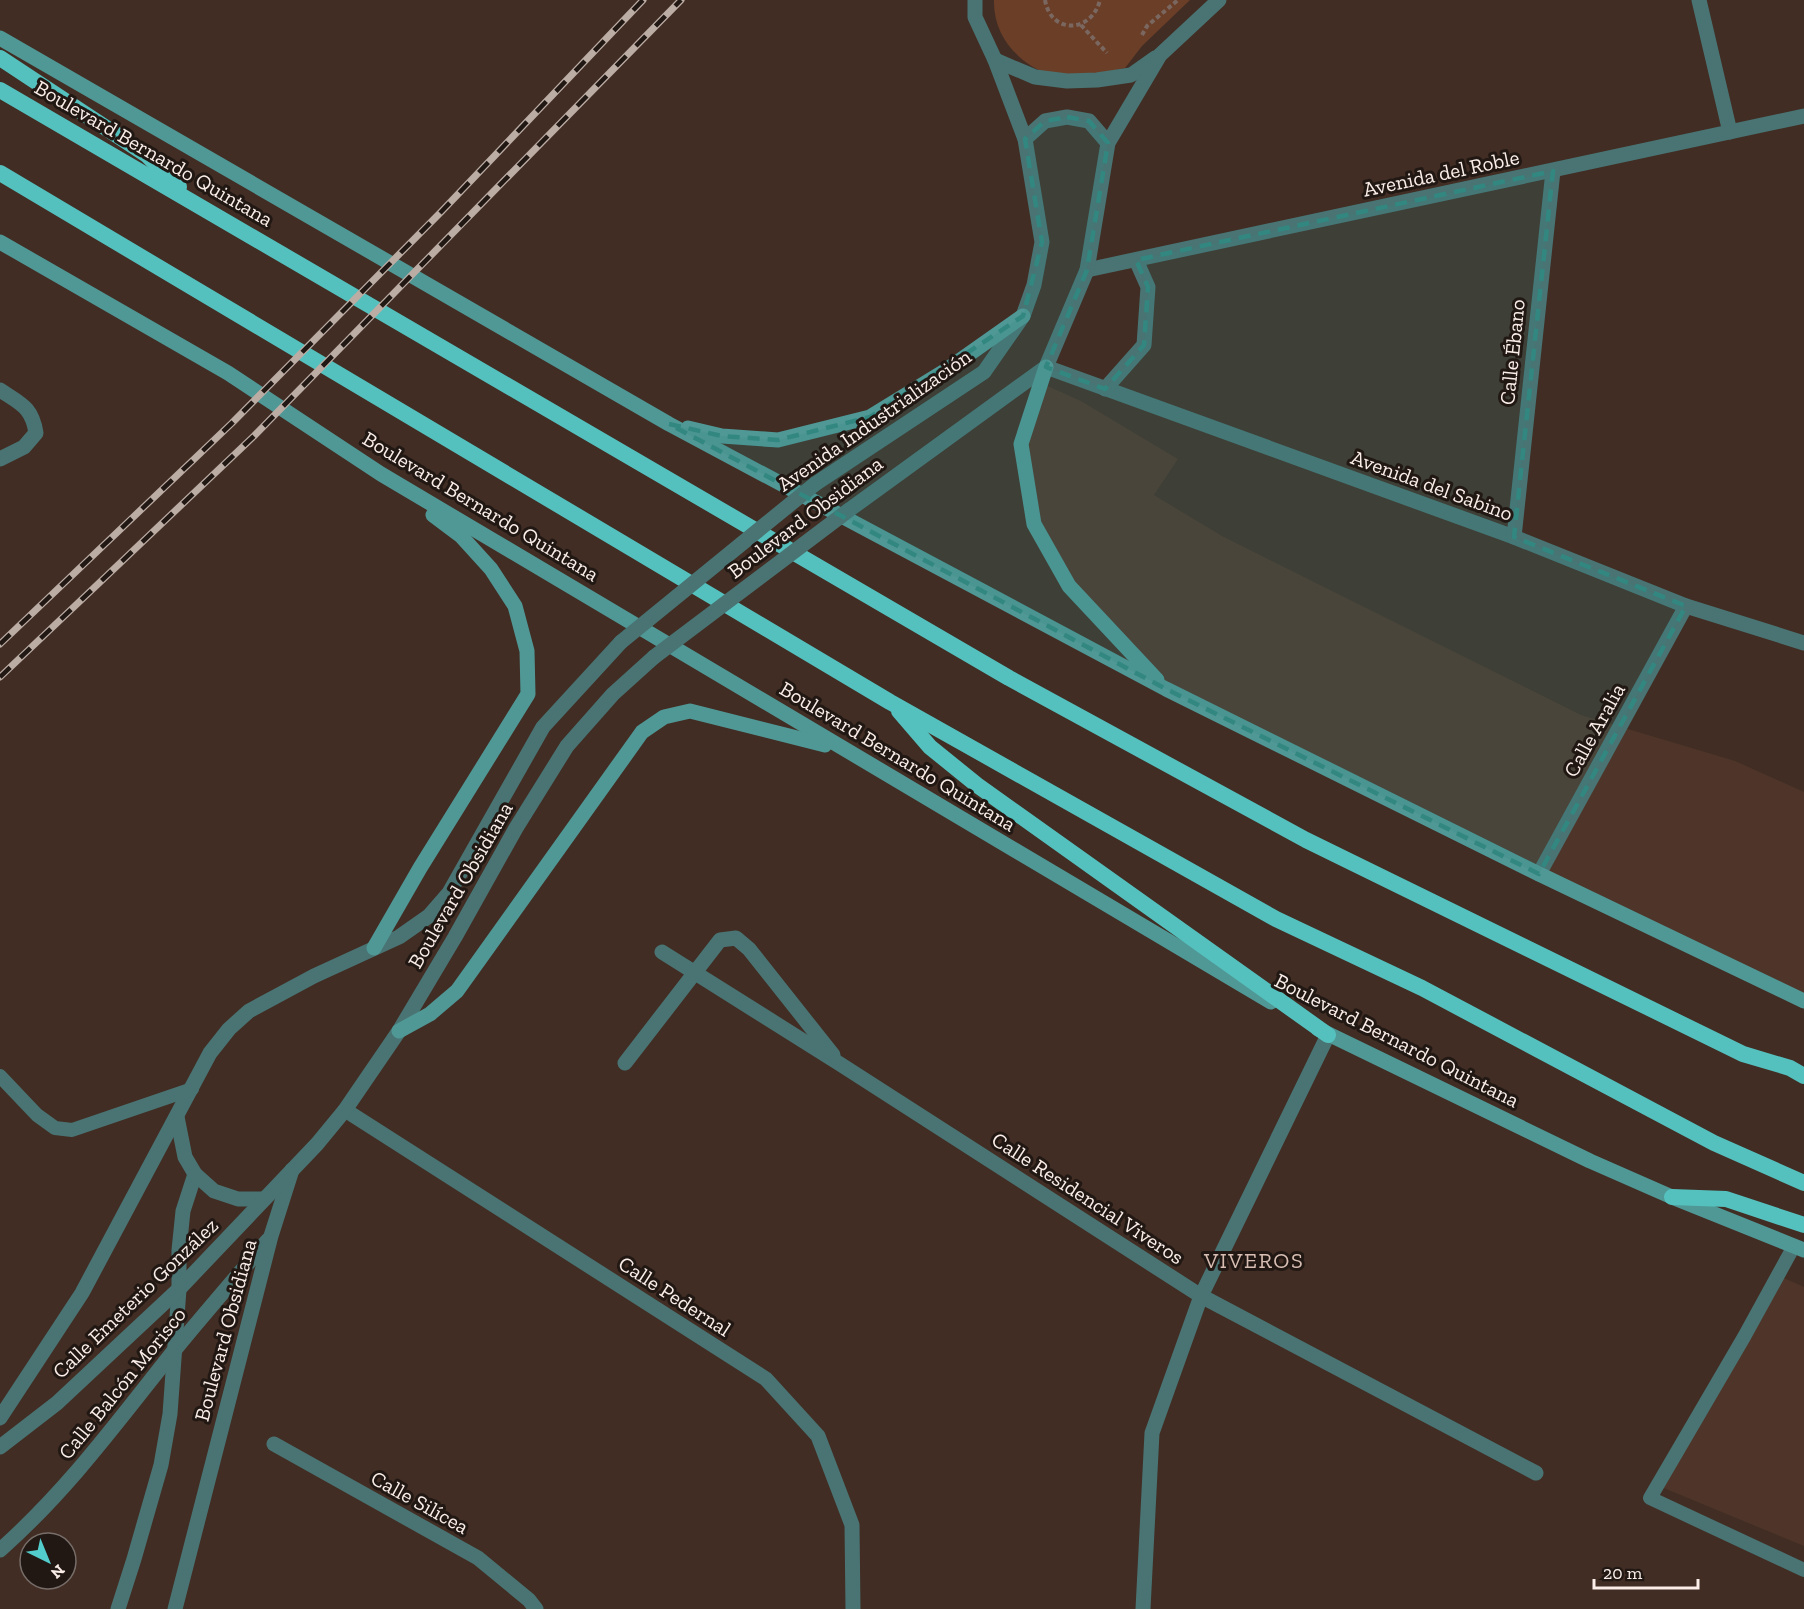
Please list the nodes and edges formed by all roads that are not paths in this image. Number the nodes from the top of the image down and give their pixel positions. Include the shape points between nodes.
1 (975, 0) edge
2 (1219, 0) edge
3 (1699, 0) edge
4 (0, 38) edge
5 (1160, 55) junction
6 (0, 58) edge
7 (995, 60) junction
8 (0, 90) edge
9 (1804, 116) edge
10 (1730, 132) junction
11 (1025, 139) junction
12 (1108, 143) junction
13 (1553, 171) junction
14 (0, 173) edge
15 (195, 203) junction
16 (0, 242) edge
17 (1136, 260) junction
18 (1087, 270) junction
19 (1023, 316) junction
20 (1046, 367) junction
21 (1105, 389) junction
22 (0, 390) edge
23 (669, 424) junction
24 (0, 459) edge
25 (381, 474) junction
26 (1514, 537) junction
27 (1686, 606) junction
28 (621, 642) joint
29 (1804, 643) edge
30 (1166, 689) junction
31 (890, 702) junction
32 (841, 748) junction
33 (1539, 874) junction
34 (374, 948) junction
35 (662, 952) dead end
36 (694, 973) junction
37 (1804, 1001) edge
38 (399, 1031) junction
39 (1328, 1035) junction
40 (625, 1063) dead end
41 (840, 1064) junction
42 (0, 1076) edge
43 (1804, 1076) edge
44 (192, 1089) junction
45 (345, 1110) junction
46 (177, 1117) junction
47 (292, 1170) junction
48 (195, 1174) junction
49 (1804, 1183) edge
50 (1672, 1197) junction
51 (263, 1199) junction
52 (1804, 1224) edge
53 (272, 1236) junction
54 (1799, 1248) edge
55 (180, 1289) junction
56 (1201, 1296) junction
57 (174, 1350) junction
58 (0, 1418) edge
59 (274, 1444) dead end
60 (0, 1448) edge
61 (1536, 1473) dead end
62 (0, 1550) edge
63 (1804, 1570) edge
64 (1146, 1608) edge
65 (118, 1609) edge
66 (175, 1609) edge
67 (536, 1609) edge
68 (853, 1609) edge

1 - 7 street, Avenida Industrialización via 975,17
2 - 5 street
3 - 10 street
4 - 23 main road, Boulevard Bernardo Quintana
5 - 7 street via 1131,75 1067,81 1035,77
5 - 12 street
6 - 15 highway via 147,155
7 - 11 street, Avenida Industrialización
8 - 15 highway, Boulevard Bernardo Quintana
9 - 10 street, Avenida del Roble
10 - 13 street, Avenida del Roble
11 - 12 street via 1045,121 1067,117 1089,121
11 - 19 street, Avenida Industrialización via 1042,242
12 - 18 street
13 - 17 street, Avenida del Roble
13 - 26 street, Calle Ébano
14 - 31 highway, Boulevard Bernardo Quintana
15 - 43 highway, Boulevard Bernardo Quintana via 1009,678 1265,818 1743,1054
16 - 25 main road, Boulevard Bernardo Quintana via 228,373
17 - 18 street, Avenida del Roble
17 - 21 street via 1148,287 1144,345
18 - 20 street
19 - 23 main road via 870,417 778,440 722,436
19 - 28 street, Avenida Industrialización, bridge via 984,372 815,484
20 - 21 street, Avenida del Sabino
20 - 30 main road via 1021,444 1034,524 1069,586
20 - 38 street, Boulevard Obsidiana, bridge via 654,657 613,694 567,746
21 - 26 street, Avenida del Sabino
22 - 24 street via 33,416 36,433 24,447
23 - 30 main road, Boulevard Bernardo Quintana
25 - 32 main road, Boulevard Bernardo Quintana
25 - 34 main road via 461,536 491,568 515,606 527,651 528,694
26 - 27 street, Avenida del Sabino
27 - 29 street, Avenida del Sabino
27 - 33 street, Calle Aralia
28 - 34 street, Boulevard Obsidiana via 543,727 449,893 429,916 399,937
30 - 33 main road, Boulevard Bernardo Quintana
31 - 39 highway via 930,747 977,786
31 - 49 highway, Boulevard Bernardo Quintana via 1276,919 1422,988 1714,1143
32 - 38 main road via 690,711 664,717 642,732 457,991 430,1014
32 - 39 main road, Boulevard Bernardo Quintana
33 - 37 main road, Boulevard Bernardo Quintana
34 - 44 street, Boulevard Obsidiana via 249,1011 210,1053
35 - 36 street, Calle Residencial Viveros
36 - 40 street
36 - 41 street, Calle Residencial Viveros
36 - 41 street via 720,940 736,938 749,948
38 - 45 street, Boulevard Obsidiana
39 - 50 main road, Boulevard Bernardo Quintana
39 - 56 street
41 - 56 street, Calle Residencial Viveros
42 - 44 lane via 37,1115 55,1128 72,1130
44 - 46 street, Boulevard Obsidiana
45 - 47 street, Boulevard Obsidiana
45 - 68 street, Calle Pedernal via 766,1379 818,1436 852,1525
46 - 48 street via 185,1157
46 - 58 street, Boulevard Obsidiana via 82,1293
47 - 51 street, Calle Emeterio González
47 - 53 street, Boulevard Obsidiana
48 - 51 street via 214,1191 238,1200
48 - 55 street, Boulevard Obsidiana via 178,1250
50 - 52 highway via 1726,1199
50 - 54 main road, Boulevard Bernardo Quintana
51 - 55 street, Calle Emeterio González
53 - 57 street, Calle Balcón Morisco
53 - 66 street, Boulevard Obsidiana
54 - 63 lane via 1650,1498
55 - 57 street, Boulevard Obsidiana
55 - 60 street, Calle Emeterio González via 57,1403
56 - 61 street, Calle Residencial Viveros
56 - 64 street via 1152,1432
57 - 62 street, Calle Balcón Morisco via 85,1464
57 - 65 street, Boulevard Obsidiana via 162,1465
59 - 67 street, Calle Silícea via 478,1558

